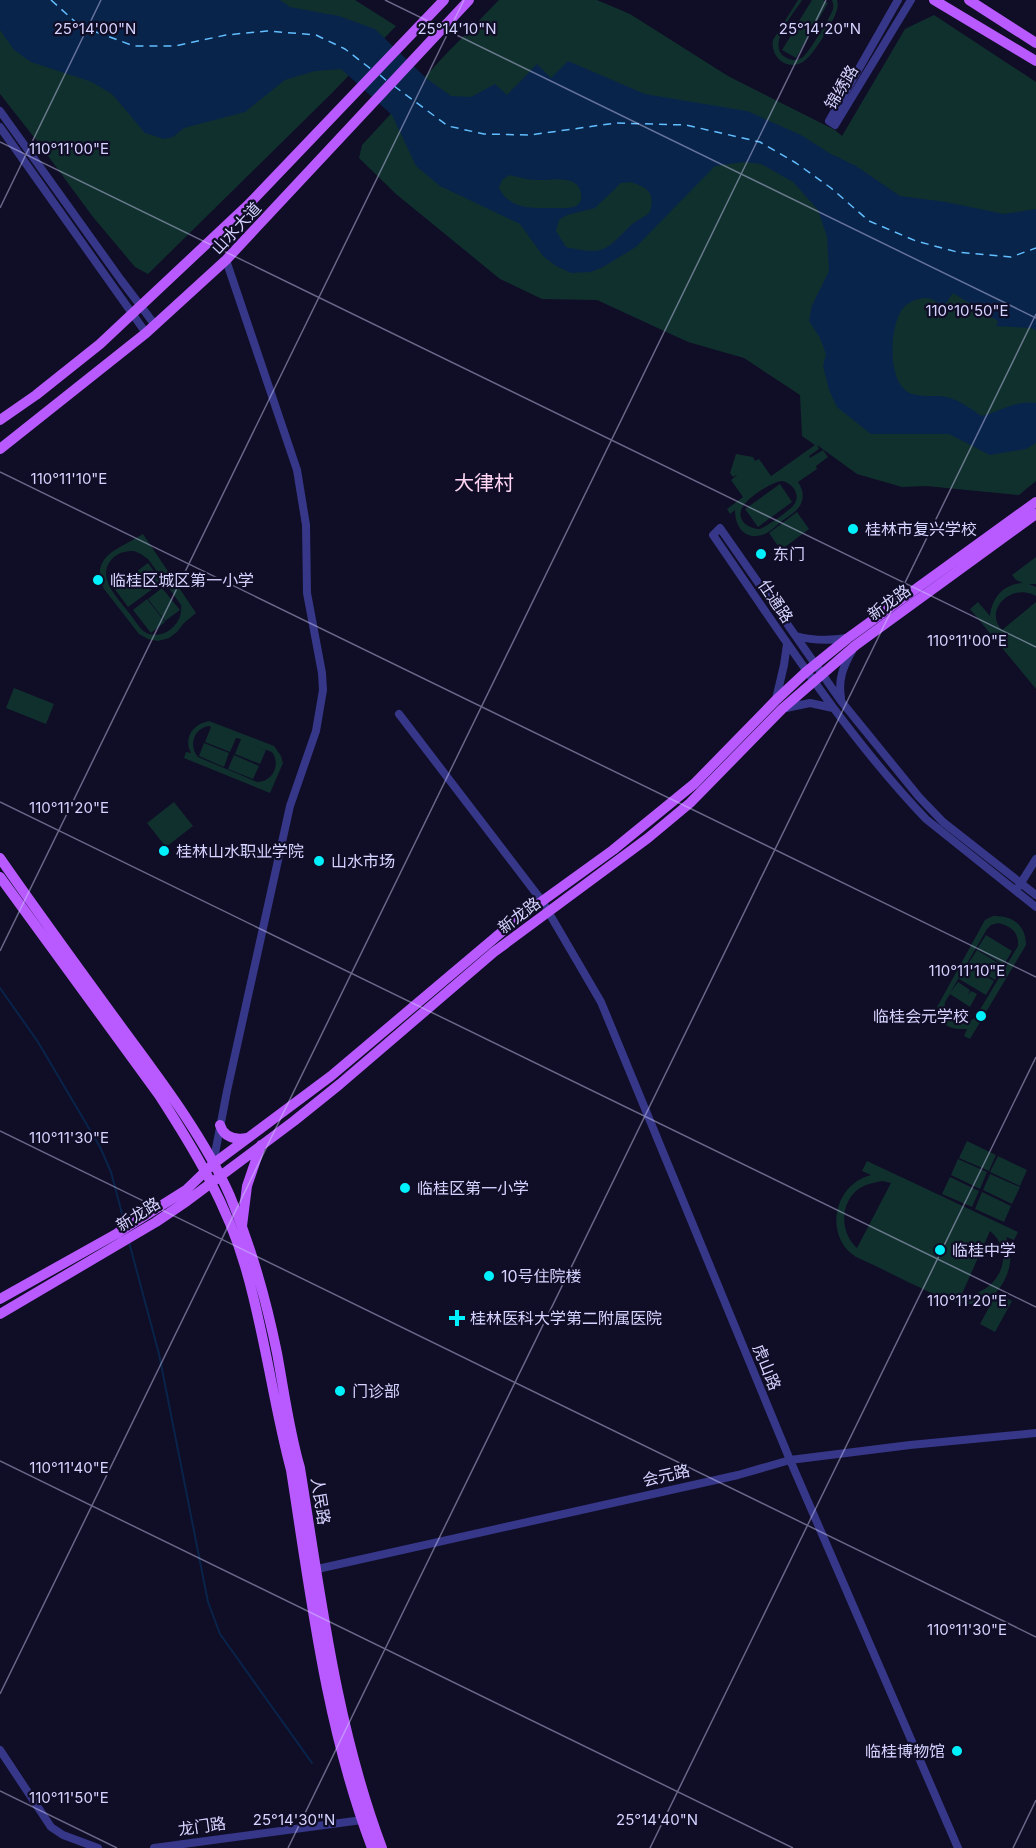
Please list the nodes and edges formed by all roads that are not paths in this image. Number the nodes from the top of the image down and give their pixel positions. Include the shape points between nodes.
1 (444, 0) edge
2 (469, 0) edge
3 (898, 0) edge
4 (911, 0) edge
5 (934, 0) edge
6 (969, 0) edge
7 (1036, 43) edge
8 (1036, 61) edge
9 (0, 111) edge
10 (0, 127) edge
11 (226, 260) junction
12 (136, 310) junction
13 (155, 325) junction
14 (146, 333) junction
15 (0, 420) edge
16 (0, 449) edge
17 (1036, 502) edge
18 (1036, 514) edge
19 (796, 636) junction
20 (852, 641) junction
21 (787, 644) junction
22 (816, 664) junction
23 (806, 672) junction
24 (823, 674) junction
25 (813, 682) junction
26 (841, 701) junction
27 (779, 705) junction
28 (833, 708) junction
29 (399, 714) dead end
30 (0, 858) edge
31 (1036, 859) edge
32 (0, 876) edge
33 (1021, 884) junction
34 (1016, 892) junction
35 (1036, 895) edge
36 (542, 901) junction
37 (1036, 907) edge
38 (548, 911) junction
39 (220, 1125) junction
40 (248, 1138) junction
41 (261, 1145) junction
42 (212, 1174) junction
43 (242, 1229) junction
44 (118, 1239) junction
45 (0, 1299) edge
46 (0, 1314) edge
47 (1036, 1433) edge
48 (790, 1460) junction
49 (312, 1571) junction
50 (0, 1750) edge
51 (362, 1820) junction
52 (98, 1848) edge
53 (154, 1848) edge
54 (372, 1848) edge
55 (382, 1848) edge
56 (958, 1848) edge

1 - 12 main road, 山水大道 via 248,205
2 - 11 main road, 山水大道
3 - 4 street, 锦绣路 via 829,121 835,125
5 - 8 main road
6 - 7 main road
9 - 12 street
10 - 12 street
11 - 13 main road, 山水大道
11 - 39 street via 297,470 306,525 307,593 323,690 316,731 290,806
12 - 13 street
12 - 14 street
12 - 15 main road, 山水大道 via 100,344
13 - 14 main road, 山水大道
14 - 16 main road, 山水大道
17 - 20 main road, 新龙路
18 - 20 main road, 新龙路
19 - 20 street
19 - 21 street, 仕通路 via 720,528 713,534
19 - 22 street, 仕通路
20 - 22 main road, 新龙路
20 - 24 main road, 新龙路
20 - 26 street via 841,672
21 - 23 street, 仕通路
21 - 27 street
22 - 23 main road, 新龙路
22 - 24 street, 仕通路
23 - 25 street, 仕通路
23 - 27 main road, 新龙路
24 - 25 main road, 新龙路
24 - 26 street, 仕通路
25 - 27 main road, 新龙路
25 - 28 street, 仕通路
26 - 33 street, 仕通路 via 919,797
27 - 28 street via 810,703
27 - 36 main road, 新龙路 via 694,784
27 - 38 main road, 新龙路 via 696,798
28 - 34 street, 仕通路 via 926,819
29 - 36 street, 虎山路
30 - 42 main road via 165,1086
31 - 33 street
32 - 42 main road
33 - 34 street
33 - 35 street, 仕通路
34 - 37 street, 仕通路
36 - 38 street, 虎山路
36 - 40 main road, 新龙路 via 331,1076
38 - 41 main road, 新龙路 via 494,952 331,1092
38 - 48 street, 虎山路 via 601,1002
39 - 40 main road via 228,1137
39 - 42 street
40 - 42 main road, 新龙路
41 - 42 main road, 新龙路
41 - 43 main road via 247,1186
42 - 43 main road, 人民路 via 229,1195
42 - 44 main road, 新龙路
42 - 49 main road, 人民路 via 245,1265 260,1324
43 - 49 main road, 人民路 via 276,1350 300,1468
44 - 45 main road, 新龙路
44 - 46 main road, 新龙路
47 - 48 street, 会元路
48 - 49 street, 会元路
48 - 56 street, 虎山路
49 - 51 main road, 人民路 via 330,1709
49 - 55 main road, 人民路 via 340,1707
50 - 52 street via 51,1827
51 - 53 street, 龙门路
51 - 54 main road, 人民路

